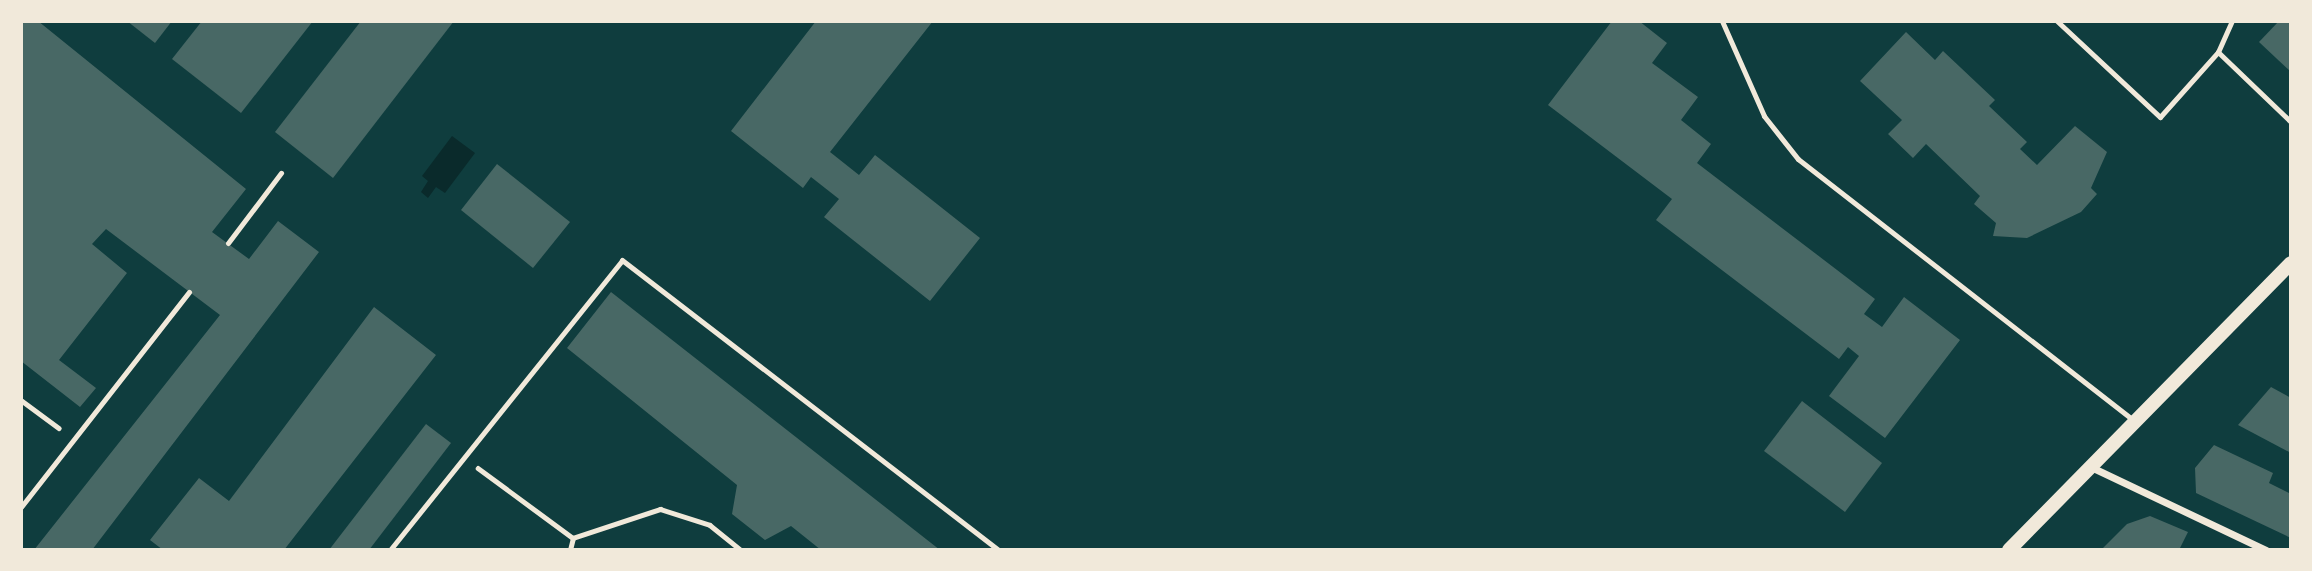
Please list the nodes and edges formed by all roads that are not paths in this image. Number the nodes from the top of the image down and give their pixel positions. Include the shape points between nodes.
1 (1722, 21) edge
2 (2057, 21) edge
3 (2232, 21) edge
4 (2218, 52) junction
5 (2291, 122) edge
6 (281, 173) dead end
7 (228, 243) dead end
8 (2290, 264) edge
9 (190, 292) dead end
10 (2135, 422) junction
11 (2091, 467) junction
12 (21, 507) edge
13 (390, 550) edge
14 (999, 550) edge
15 (2009, 550) edge
16 (2266, 550) edge

1 - 10 lane via 1764,116 1798,159
2 - 4 lane via 2160,117
3 - 4 lane
4 - 5 lane
6 - 7 lane
8 - 10 main road
9 - 12 lane
10 - 11 main road
11 - 15 main road
11 - 16 street
13 - 14 lane via 622,260

